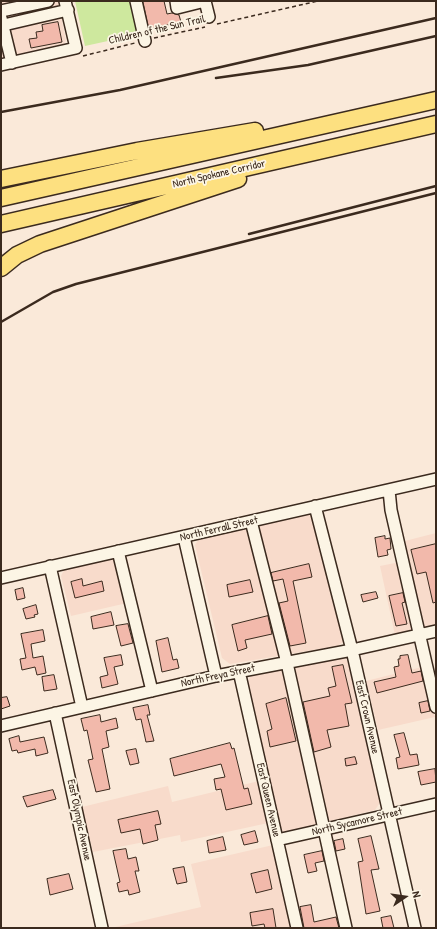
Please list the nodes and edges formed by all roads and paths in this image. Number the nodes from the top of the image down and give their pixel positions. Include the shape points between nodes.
1 (48, 1) edge
2 (136, 1) edge
3 (176, 1) edge
4 (205, 1) edge
5 (318, 1) edge
6 (67, 6) edge
7 (1, 11) edge
8 (4, 21) edge
9 (209, 23) junction
10 (146, 40) junction
11 (80, 52) junction
12 (6, 64) edge
13 (436, 100) edge
14 (371, 115) junction
15 (436, 124) edge
16 (360, 141) junction
17 (1, 179) edge
18 (1, 198) edge
19 (1, 224) edge
20 (1, 268) edge
21 (436, 479) edge
22 (389, 490) junction
23 (315, 506) junction
24 (251, 521) junction
25 (184, 536) junction
26 (118, 551) junction
27 (50, 566) junction
28 (1, 578) edge
29 (436, 631) edge
30 (420, 635) junction
31 (352, 650) junction
32 (287, 663) junction
33 (239, 672) junction
34 (216, 676) junction
35 (152, 691) junction
36 (82, 707) junction
37 (436, 707) edge
38 (55, 713) junction
39 (1, 726) edge
40 (436, 804) edge
41 (389, 814) junction
42 (325, 829) junction
43 (277, 840) junction
44 (102, 928) edge
45 (297, 928) edge
46 (346, 928) edge
47 (415, 928) edge

1 - 7 street
2 - 10 street
3 - 4 street via 177,8
4 - 9 street
5 - 9 path, Children of the Sun Trail
6 - 8 street
6 - 11 street
8 - 12 street
9 - 10 path, Children of the Sun Trail
10 - 11 path, Children of the Sun Trail
11 - 12 street
13 - 14 highway
14 - 17 highway via 221,136
14 - 18 highway
15 - 16 highway, North Spokane Corridor
16 - 19 highway, North Spokane Corridor
16 - 20 highway via 57,238 18,255
21 - 22 street, North Ferrall Street
22 - 23 street, North Ferrall Street
22 - 30 street via 391,510
23 - 24 street, North Ferrall Street
23 - 31 street, East Crown Avenue
24 - 25 street, North Ferrall Street
24 - 32 street
25 - 26 street, North Ferrall Street
25 - 34 street
26 - 27 street, North Ferrall Street
26 - 35 street
27 - 28 street, North Ferrall Street
27 - 36 street
29 - 30 street, North Freya Street
30 - 31 street, North Freya Street
30 - 37 street
31 - 32 street, North Freya Street
31 - 41 street, East Crown Avenue
32 - 33 street, North Freya Street
32 - 42 street
33 - 34 street, North Freya Street
33 - 43 street, East Queen Avenue
34 - 35 street, North Freya Street
35 - 36 street, North Freya Street
36 - 38 street, North Freya Street
38 - 39 street, North Freya Street
38 - 44 street, East Olympic Avenue
40 - 41 street, North Sycamore Street
41 - 42 street, North Sycamore Street
41 - 47 street, East Crown Avenue
42 - 43 street, North Sycamore Street
42 - 46 street
43 - 45 street, East Queen Avenue

